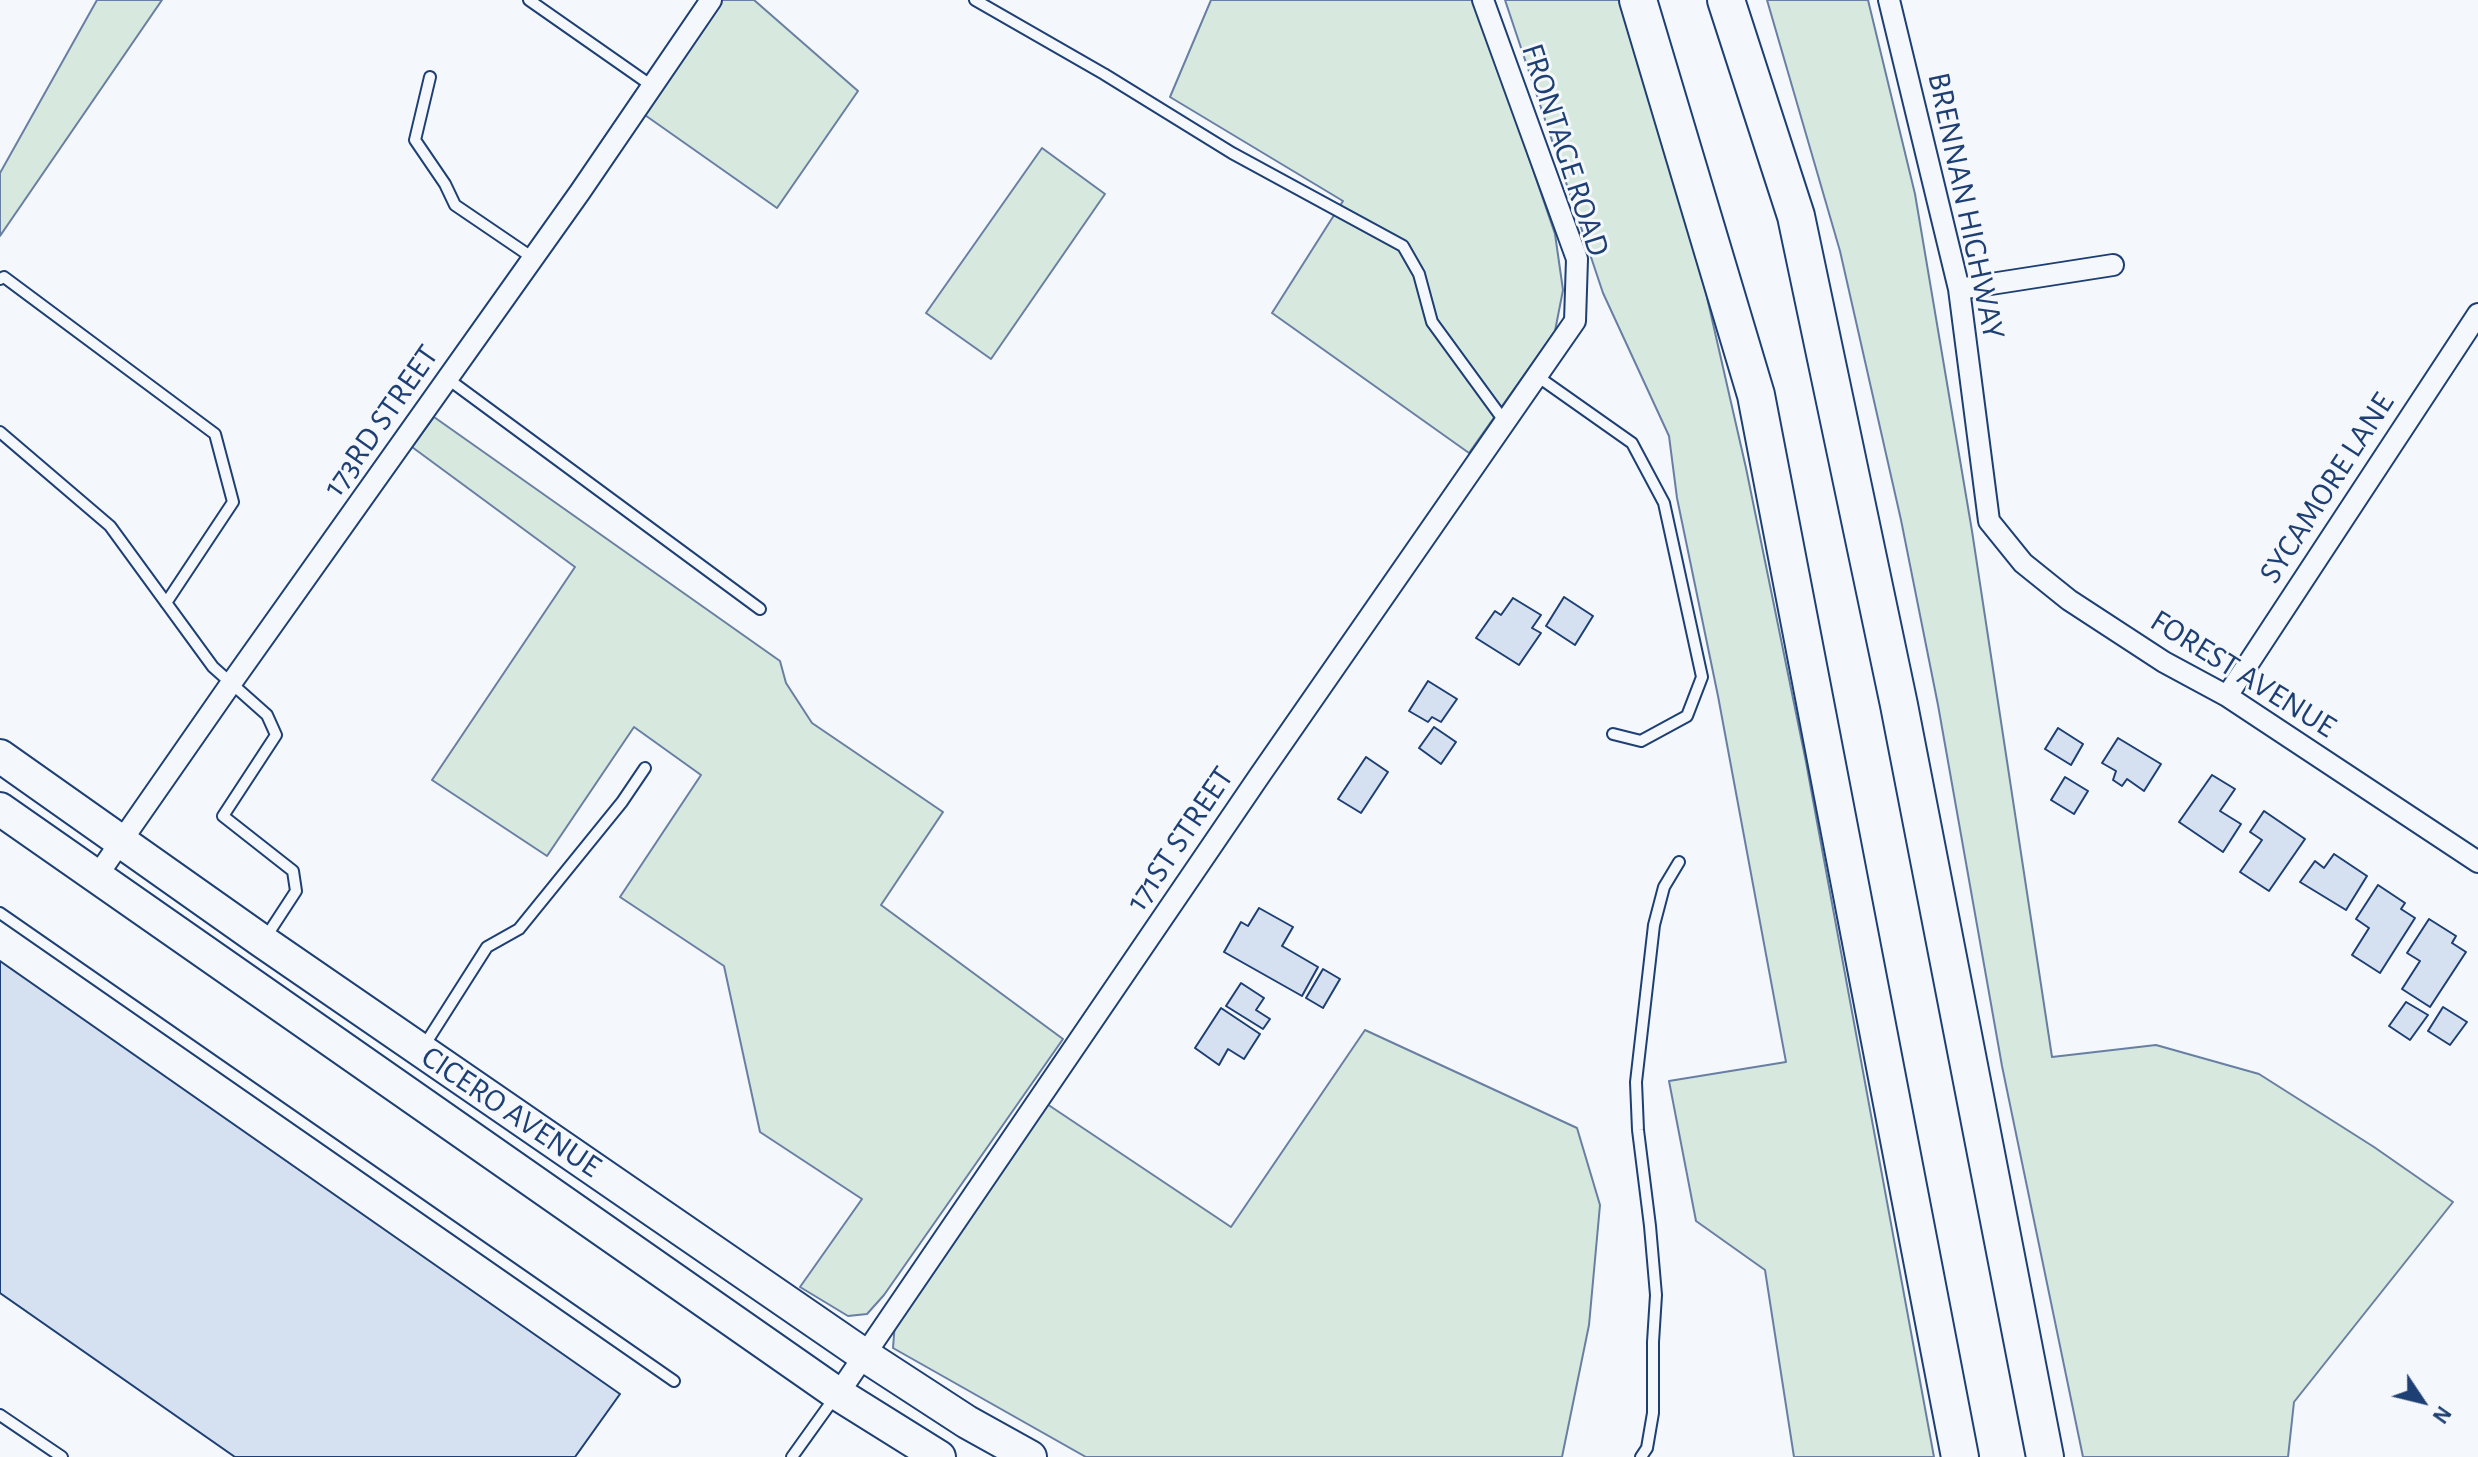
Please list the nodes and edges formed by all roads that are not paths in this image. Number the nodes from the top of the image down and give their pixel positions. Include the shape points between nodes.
1 (529, 0) edge
2 (711, 0) edge
3 (975, 0) edge
4 (1483, 0) edge
5 (1638, 0) edge
6 (1726, 0) edge
7 (1889, 0) edge
8 (430, 77) dead end
9 (652, 86) junction
10 (533, 258) junction
11 (2113, 265) dead end
12 (0, 279) edge
13 (1959, 289) junction
14 (2478, 314) edge
15 (1575, 321) joint
16 (1537, 376) junction
17 (448, 379) junction
18 (1505, 422) junction
19 (0, 432) edge
20 (1989, 521) joint
21 (166, 603) junction
22 (760, 609) dead end
23 (232, 682) junction
24 (2227, 696) junction
25 (1613, 734) dead end
26 (0, 756) edge
27 (645, 768) dead end
28 (0, 809) edge
29 (121, 841) junction
30 (1679, 862) dead end
31 (2478, 862) edge
32 (97, 876) junction
33 (0, 913) edge
34 (262, 941) junction
35 (421, 1050) junction
36 (864, 1355) junction
37 (674, 1381) dead end
38 (838, 1394) junction
39 (0, 1415) edge
40 (62, 1457) edge
41 (792, 1457) edge
42 (939, 1457) edge
43 (1030, 1457) edge
44 (1641, 1457) edge
45 (1960, 1457) edge
46 (2045, 1457) edge

1 - 9 lane
2 - 9 street, 173RD STREET
3 - 18 lane via 1232,153 1403,246 1419,274 1432,322
4 - 15 street, FRONTAGE ROAD via 1577,259
5 - 45 highway via 1756,395
6 - 46 highway via 1796,216 1899,705
7 - 13 street, BRENNAN HIGHWAY
8 - 10 lane via 415,140 455,205
9 - 10 street, 173RD STREET
10 - 17 street, 173RD STREET
11 - 13 street
12 - 21 lane via 215,434 233,502
13 - 20 street, BRENNAN HIGHWAY
14 - 24 street, SYCAMORE LANE
15 - 16 street, 171ST STREET
16 - 18 street, 171ST STREET
16 - 25 lane via 1632,443 1664,503 1702,677 1687,716 1641,741
17 - 22 lane
17 - 23 street, 173RD STREET
18 - 36 street, 171ST STREET
19 - 21 lane via 110,526
20 - 24 street, FOREST AVENUE via 2023,563 2069,600
21 - 23 lane via 213,667
23 - 29 street, 173RD STREET
23 - 34 lane via 267,715 276,735 223,816 293,871 296,891
24 - 31 street, FOREST AVENUE
26 - 29 main road, CICERO AVENUE
27 - 35 lane via 519,929 487,947
28 - 32 main road, CICERO AVENUE
29 - 32 street, 173RD STREET
29 - 34 main road, CICERO AVENUE
30 - 44 lane via 1664,887 1654,925 1636,1082 1656,1295 1653,1413
32 - 38 main road, CICERO AVENUE
33 - 37 lane
34 - 35 main road, CICERO AVENUE
35 - 36 main road, CICERO AVENUE
36 - 38 street, 171ST STREET
36 - 43 main road, CICERO AVENUE
38 - 41 lane
38 - 42 main road, CICERO AVENUE
39 - 40 lane

